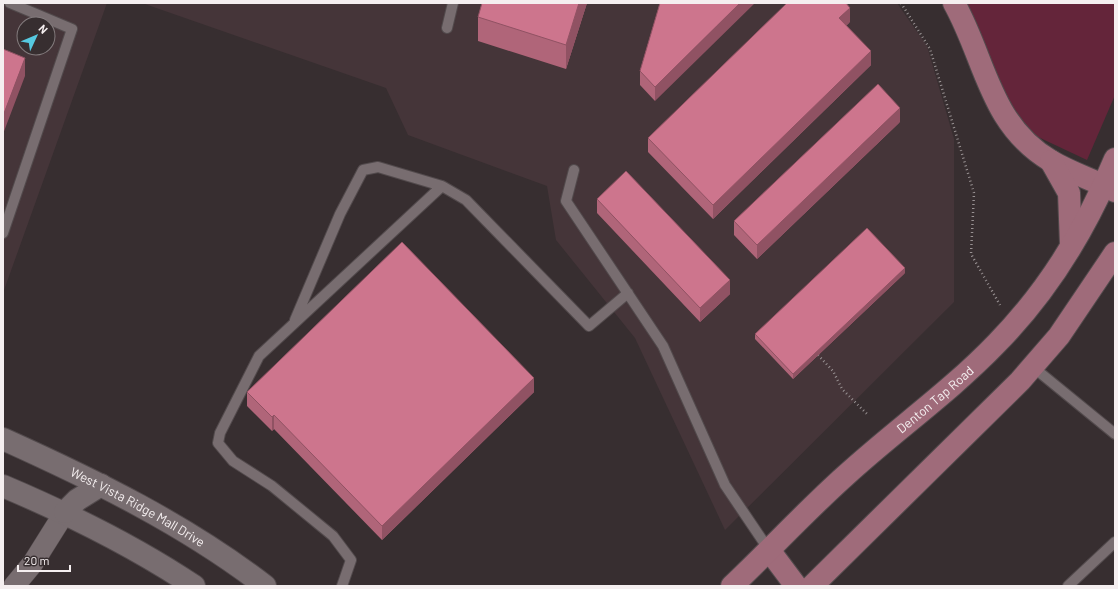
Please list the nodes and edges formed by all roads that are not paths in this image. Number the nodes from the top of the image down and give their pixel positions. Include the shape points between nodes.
1 (10, 3) edge
2 (454, 3) edge
3 (954, 3) edge
4 (446, 28) dead end
5 (1115, 159) edge
6 (1051, 161) junction
7 (574, 170) dead end
8 (442, 186) junction
9 (1110, 188) edge
10 (3, 233) edge
11 (1071, 246) junction
12 (1115, 253) edge
13 (628, 293) junction
14 (293, 324) junction
15 (1033, 367) junction
16 (1115, 434) edge
17 (3, 439) edge
18 (101, 485) junction
19 (3, 486) edge
20 (65, 512) junction
21 (1115, 542) edge
22 (769, 550) junction
23 (14, 586) edge
24 (194, 586) edge
25 (265, 586) edge
26 (342, 586) edge
27 (732, 586) edge
28 (796, 586) edge
29 (812, 586) edge
30 (1068, 586) edge

1 - 10 lane via 72,30
2 - 4 lane
3 - 6 main road via 1003,115 1023,140
5 - 9 main road, Denton Tap Road
6 - 9 main road
6 - 11 main road via 1069,193
7 - 13 lane via 566,201
8 - 13 lane via 466,200 589,326
8 - 14 lane
8 - 14 lane via 378,167 363,170 340,214
9 - 11 main road, Denton Tap Road
11 - 22 main road, Denton Tap Road via 1030,306 996,344 929,406 844,476
12 - 15 main road via 1059,336
13 - 22 lane via 663,346 725,485
14 - 26 lane via 259,356 220,433 218,443 233,461 272,486 333,536 351,560
15 - 16 lane
15 - 29 main road
17 - 18 main road, West Vista Ridge Mall Drive
18 - 20 main road via 77,500
18 - 25 main road, West Vista Ridge Mall Drive via 182,531
19 - 20 main road
20 - 23 street via 33,563
20 - 24 main road via 160,564
21 - 30 lane
22 - 27 main road, Denton Tap Road
22 - 28 main road

